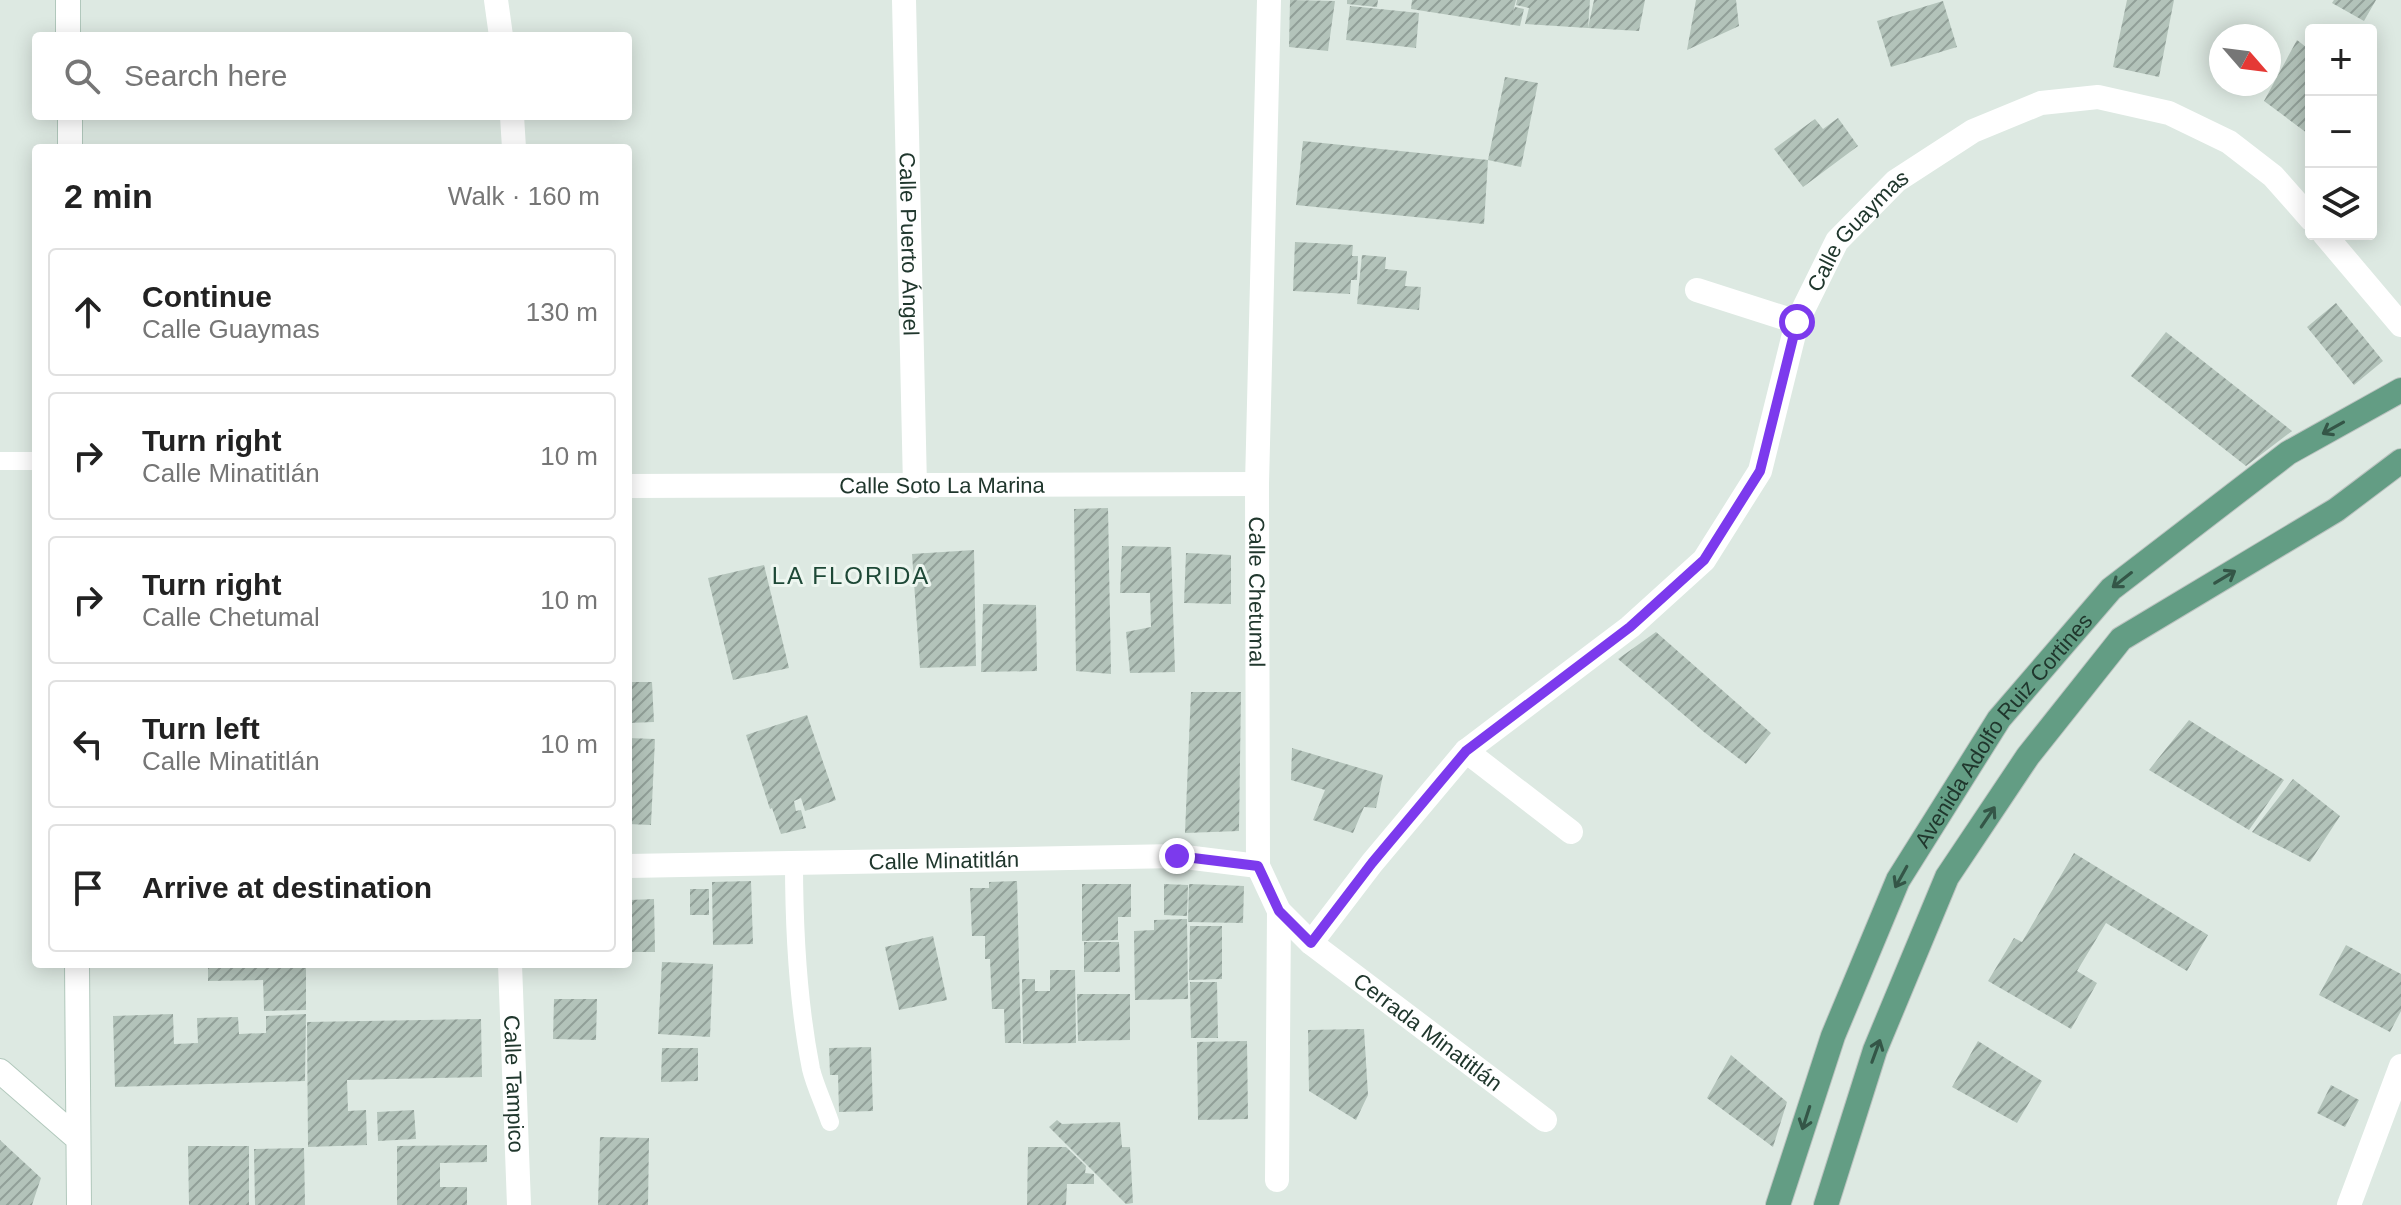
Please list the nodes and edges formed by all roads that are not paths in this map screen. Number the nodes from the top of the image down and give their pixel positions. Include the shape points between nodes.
1 (68, 0) edge
2 (496, 0) edge
3 (904, 0) edge
4 (1269, 0) edge
5 (68, 32) edge
6 (500, 32) edge
7 (70, 120) edge
8 (512, 120) edge
9 (70, 144) edge
10 (514, 144) edge
11 (2305, 212) edge
12 (2329, 240) edge
13 (1697, 290) dead end
14 (1797, 322) junction
15 (2401, 325) edge
16 (2401, 390) edge
17 (0, 461) edge
18 (32, 461) edge
19 (2401, 461) edge
20 (1257, 484) junction
21 (632, 486) edge
22 (915, 486) junction
23 (1466, 751) junction
24 (1571, 832) dead end
25 (794, 862) junction
26 (632, 866) edge
27 (1258, 866) junction
28 (1279, 911) junction
29 (1311, 943) junction
30 (77, 968) edge
31 (510, 968) edge
32 (2401, 1066) edge
33 (0, 1071) edge
34 (1545, 1120) dead end
35 (830, 1122) dead end
36 (77, 1138) junction
37 (1277, 1180) dead end
38 (79, 1205) edge
39 (519, 1205) edge
40 (1778, 1205) edge
41 (1826, 1205) edge
42 (2349, 1205) edge

1 - 5 street
2 - 6 street
3 - 22 street, Calle Puerto Ángel
4 - 20 street, Calle Chetumal
7 - 9 street
8 - 10 street
11 - 14 street, Calle Guaymas via 2273,176 2229,142 2169,113 2098,97 2041,103 1973,131 1896,181 1837,241
12 - 15 street
13 - 14 street
14 - 23 street, Calle Guaymas via 1760,471 1704,560 1630,627
16 -> 40 main road, Avenida Adolfo Ruiz Cortines via 2288,453 2111,589 1999,719 1898,880 1833,1036
17 - 18 lane
41 -> 19 main road, Avenida Adolfo Ruiz Cortines via 1875,1050 1947,877 2028,756 2121,639 2336,510
20 - 22 street, Calle Soto La Marina
20 - 27 street, Calle Chetumal
21 - 22 street, Calle Soto La Marina
23 - 24 street
23 - 29 street, Calle Guaymas
25 - 26 street, Calle Minatitlán
25 - 27 street, Calle Minatitlán via 1177,856
25 - 35 lane via 811,1071
27 - 28 street, Calle Chetumal
28 - 29 street
28 - 37 street, Calle Chetumal
29 - 34 street, Cerrada Minatitlán
30 - 36 street
31 - 39 street, Calle Tampico
32 - 42 street
33 - 36 street
36 - 38 street

